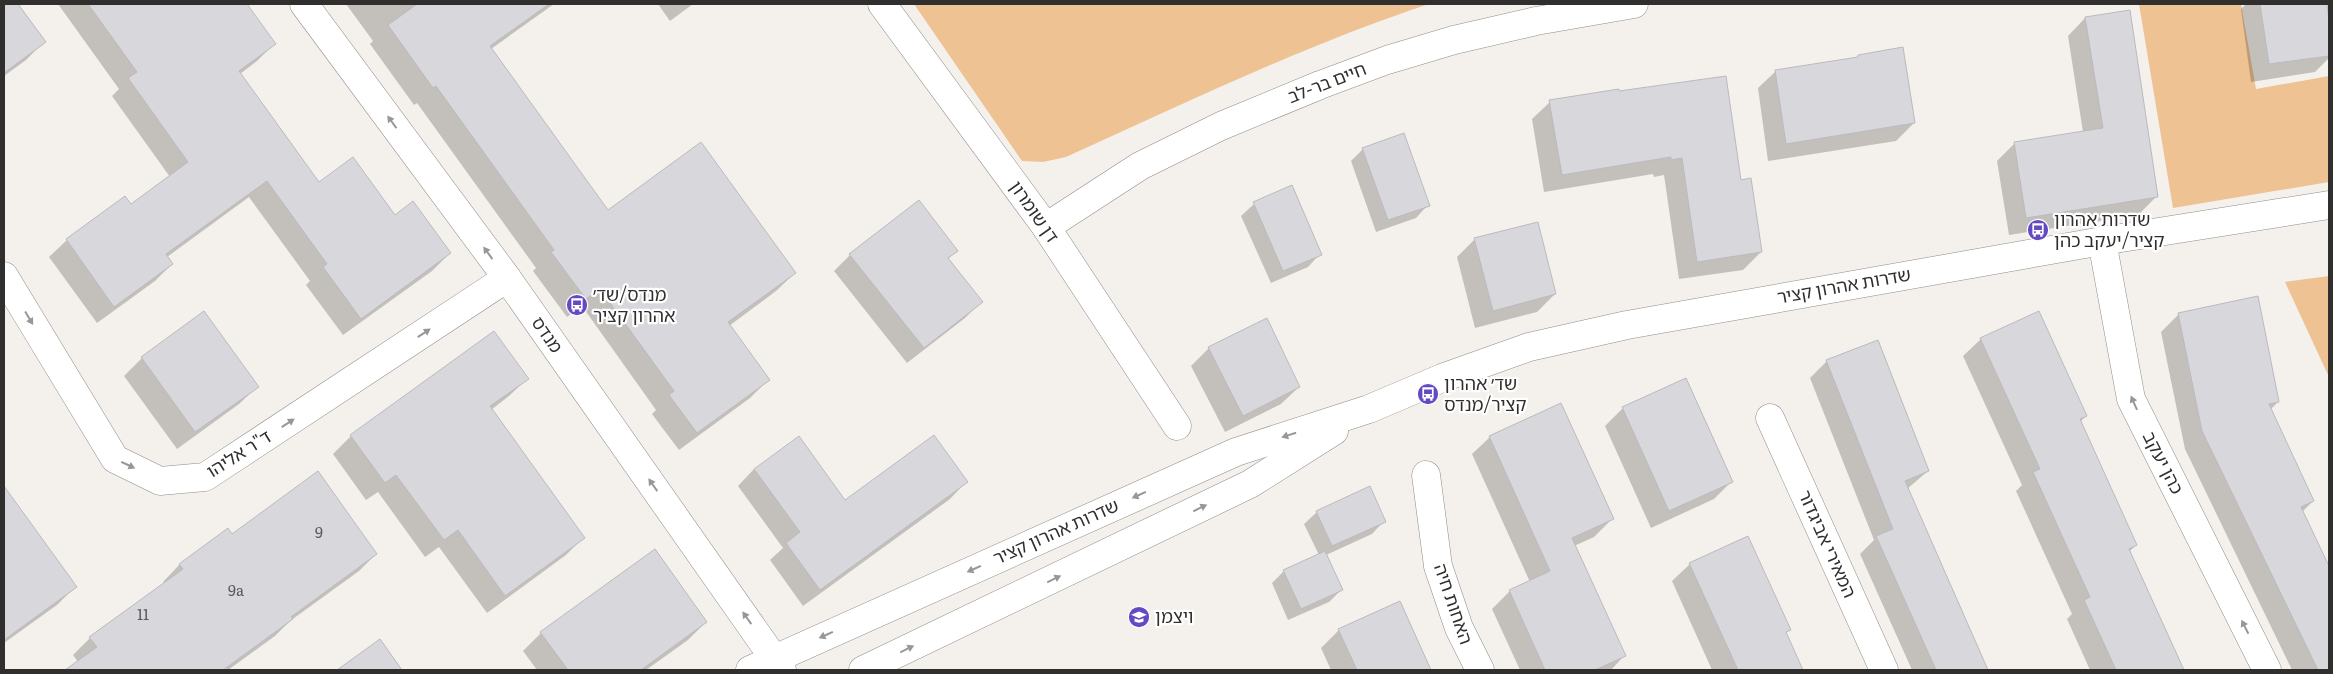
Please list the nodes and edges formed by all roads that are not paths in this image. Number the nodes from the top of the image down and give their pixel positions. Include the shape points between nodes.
1 (304, 4) edge
2 (882, 4) edge
3 (1634, 4) edge
4 (2329, 204) edge
5 (1046, 228) junction
6 (2102, 241) junction
7 (4, 276) edge
8 (507, 278) junction
9 (1369, 409) junction
10 (1770, 418) dead end
11 (1177, 426) dead end
12 (1426, 475) dead end
13 (779, 664) edge
14 (750, 670) edge
15 (863, 670) edge
16 (1480, 670) edge
17 (1884, 670) edge
18 (2267, 670) edge

8 -> 1 street, מנדס
2 - 5 street, דן שומרון
3 - 5 street, חיים בר-לב via 1536,21 1454,40 1320,85 1221,126 1140,166
4 - 6 street, שדרות אהרון קציר
5 - 11 street, דן שומרון
6 - 9 street, שדרות אהרון קציר via 1618,327 1529,348 1442,378
18 -> 6 street, כהן יעקב via 2131,398
7 -> 8 street, ד"ר אליהו via 115,459 160,481 205,477
13 -> 8 street, מנדס
9 -> 13 street, שדרות אהרון קציר via 1236,452
15 -> 9 street, שדרות אהרון קציר via 1250,484
10 - 17 street, המאירי אביגדור
12 - 16 street, האחות חיה via 1438,566 1459,628
13 - 14 street, שדרות אהרון קציר

